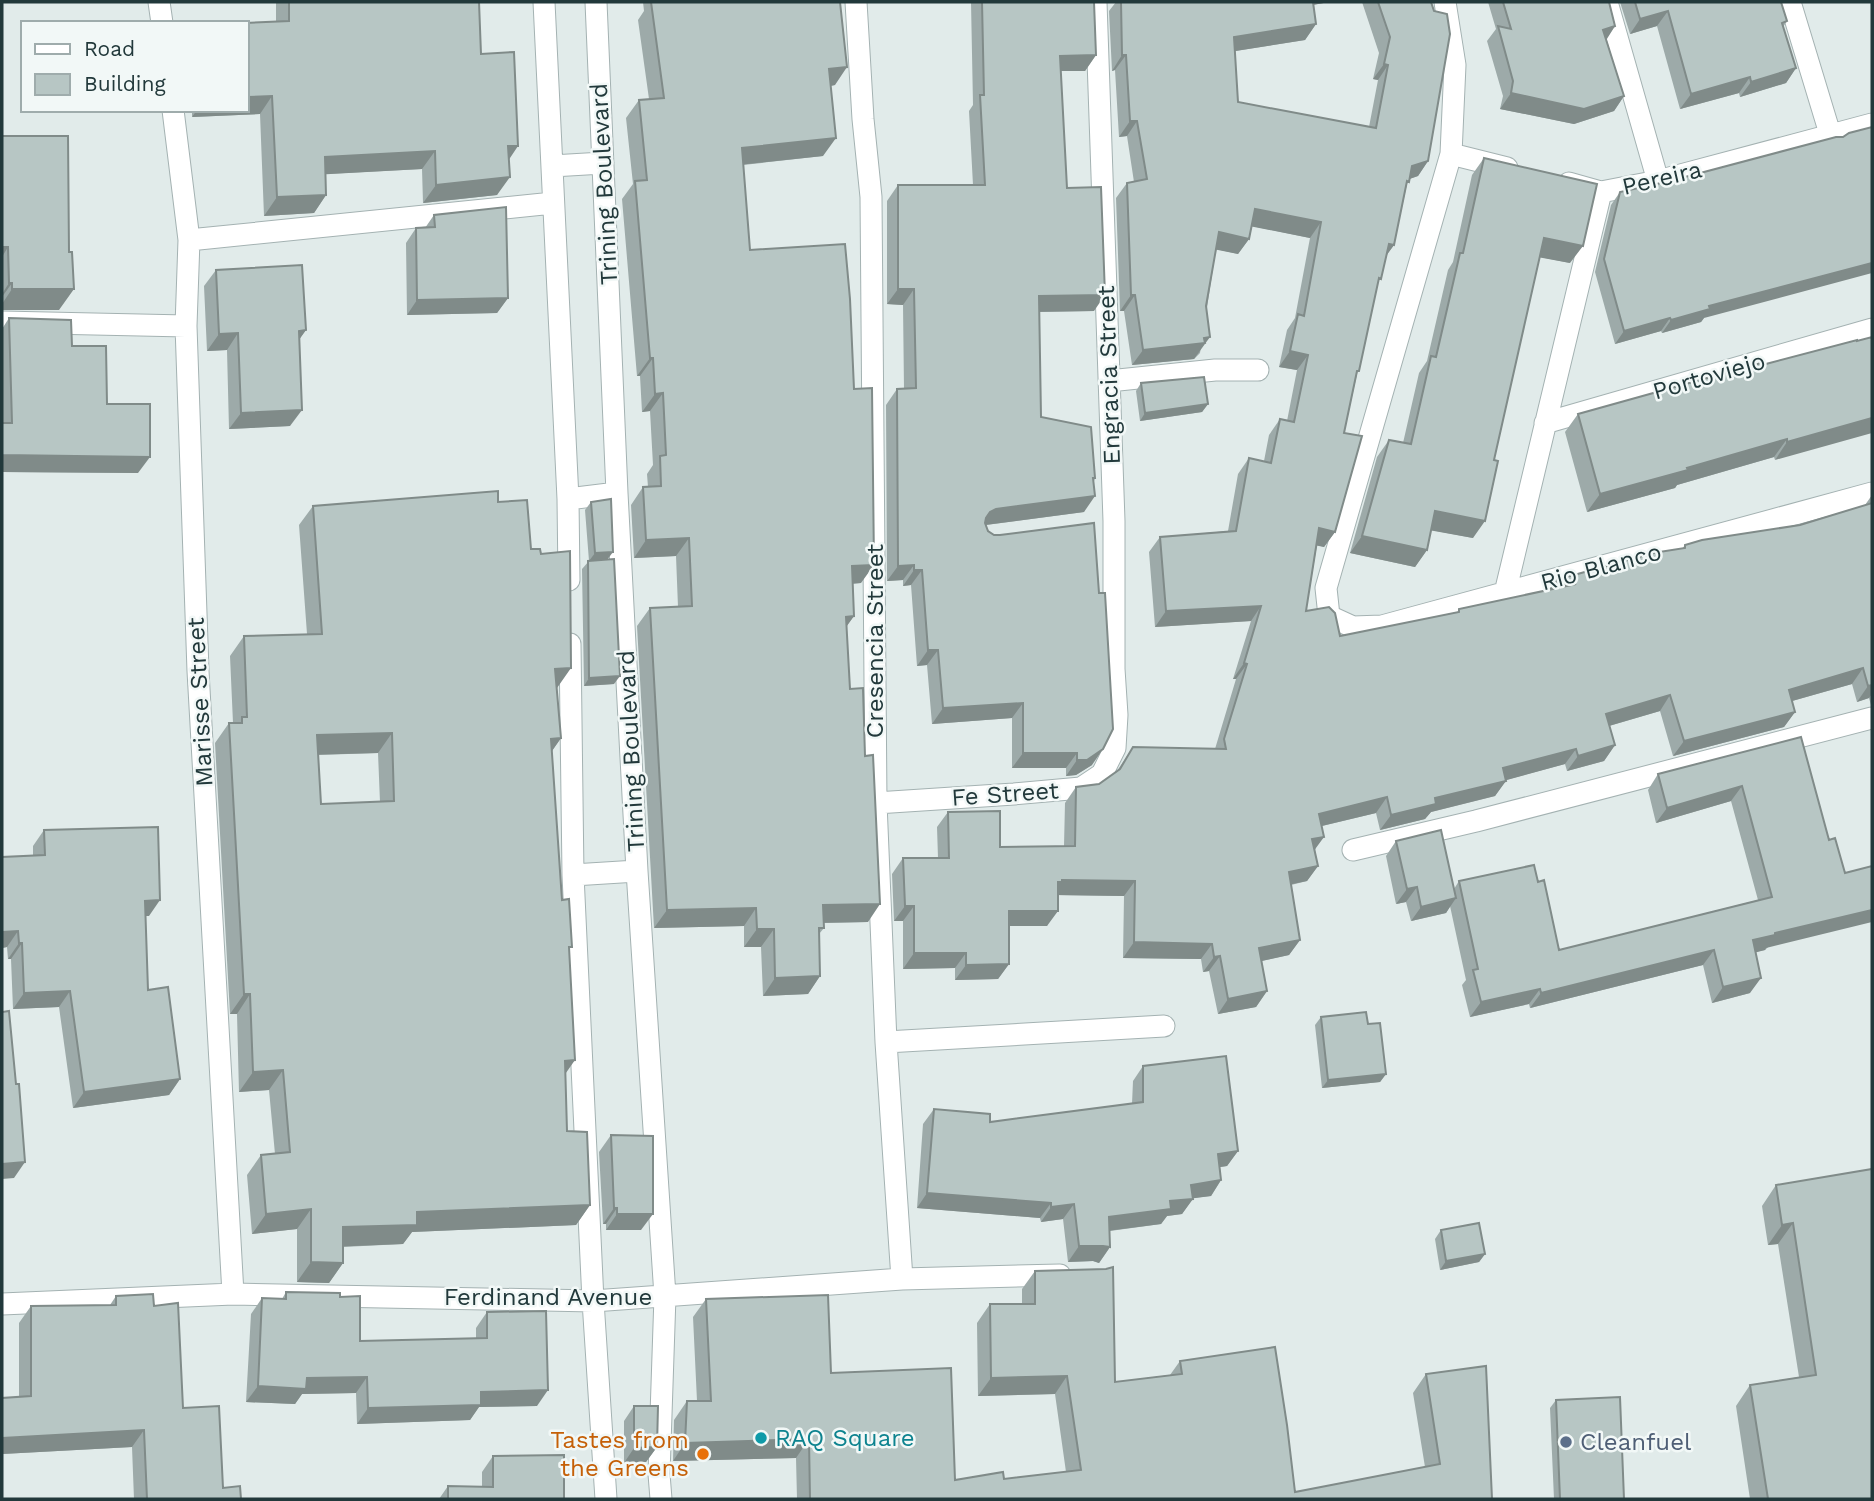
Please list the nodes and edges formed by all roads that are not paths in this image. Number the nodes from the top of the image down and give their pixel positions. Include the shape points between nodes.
1 (159, 2) edge
2 (544, 2) edge
3 (596, 2) edge
4 (856, 2) edge
5 (1096, 2) edge
6 (1445, 2) edge
7 (1607, 2) edge
8 (1790, 2) edge
9 (162, 21) edge
10 (173, 112) edge
11 (1872, 124) edge
12 (1830, 136) junction
13 (1451, 153) junction
14 (603, 163) junction
15 (552, 166) junction
16 (1526, 173) edge
17 (1551, 179) edge
18 (1658, 181) junction
19 (1601, 192) junction
20 (553, 203) junction
21 (189, 240) junction
22 (2, 322) edge
23 (186, 326) junction
24 (1872, 329) edge
25 (1258, 370) dead end
26 (1109, 381) junction
27 (1545, 423) junction
28 (617, 493) junction
29 (1872, 493) edge
30 (568, 499) junction
31 (1114, 521) junction
32 (1089, 524) edge
33 (1505, 593) junction
34 (569, 597) edge
35 (569, 624) edge
36 (1872, 718) edge
37 (1115, 748) joint
38 (876, 803) junction
39 (1353, 850) dead end
40 (637, 872) junction
41 (573, 875) junction
42 (1164, 1027) dead end
43 (886, 1042) junction
44 (1080, 1274) edge
45 (902, 1279) junction
46 (233, 1294) junction
47 (664, 1296) junction
48 (593, 1301) junction
49 (2, 1304) edge
50 (606, 1499) edge
51 (661, 1499) edge

1 - 9 street
2 - 15 street, Trining Boulevard
3 - 14 street, Trining Boulevard
4 - 38 street, Cresencia Street via 871,197
5 - 26 street, Engracia Street
6 - 13 street via 1455,65
7 - 18 street
8 - 12 street
10 - 21 street, Marisse Street
11 - 12 street, Pereira
12 - 18 street, Pereira
13 - 16 street
13 - 33 street, Rio Blanco via 1326,588 1329,616 1353,627 1381,626
14 - 15 street
14 - 28 street, Trining Boulevard
15 - 20 street, Trining Boulevard
17 - 19 street, Pereira
18 - 19 street, Pereira
19 - 27 street
20 - 21 street
20 - 30 street, Trining Boulevard
21 - 23 street, Marisse Street
22 - 23 street
23 - 46 street, Marisse Street via 198,671
24 - 27 street, Portoviejo
25 - 26 street
26 - 31 street, Engracia Street
27 - 33 street
28 - 30 street
28 - 40 street, Trining Boulevard
29 - 33 street, Rio Blanco
30 - 34 street, Trining Boulevard
31 - 32 street
31 - 37 street, Engracia Street
35 - 41 street
36 - 39 street
37 - 38 street, Fe Street via 1102,774 1081,788
38 - 43 street, Cresencia Street
40 - 41 street
40 - 47 street, Trining Boulevard
41 - 48 street
42 - 43 street
43 - 45 street, Cresencia Street
44 - 45 street, Ferdinand Avenue
45 - 47 street, Ferdinand Avenue
46 - 48 street, Ferdinand Avenue
46 - 49 street, Ferdinand Avenue
47 - 48 street, Ferdinand Avenue
47 - 51 street, Trining Boulevard
48 - 50 street

